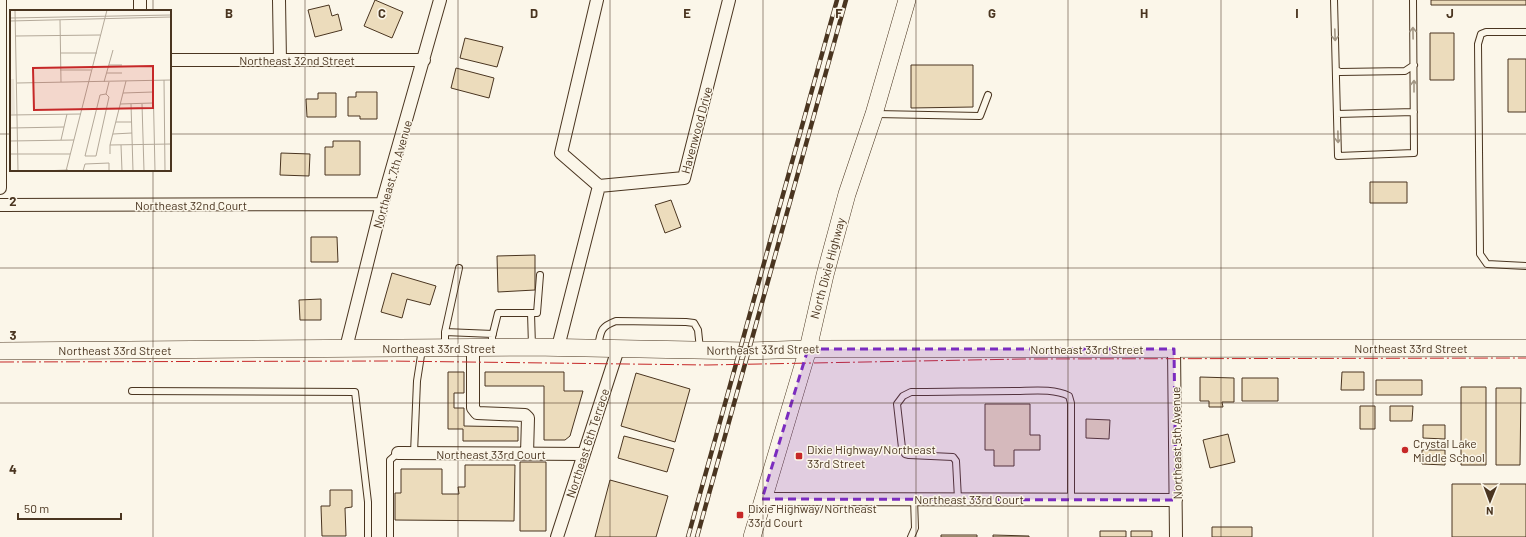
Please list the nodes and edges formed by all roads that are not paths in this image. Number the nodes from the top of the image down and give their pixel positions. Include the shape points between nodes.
1 (0, 0) edge
2 (279, 0) edge
3 (440, 0) edge
4 (598, 0) edge
5 (729, 0) edge
6 (907, 0) edge
7 (1334, 0) edge
8 (1413, 0) edge
9 (1526, 32) edge
10 (0, 60) edge
11 (171, 60) edge
12 (280, 60) junction
13 (424, 60) junction
14 (1414, 65) junction
15 (1336, 70) junction
16 (988, 96) dead end
17 (1414, 112) junction
18 (874, 114) junction
19 (1337, 114) junction
20 (599, 186) junction
21 (0, 188) edge
22 (382, 204) junction
23 (0, 205) edge
24 (1526, 266) edge
25 (459, 268) dead end
26 (540, 275) dead end
27 (531, 313) junction
28 (445, 340) junction
29 (492, 341) junction
30 (532, 347) junction
31 (558, 347) junction
32 (346, 348) junction
33 (422, 348) junction
34 (472, 348) junction
35 (598, 348) junction
36 (618, 348) junction
37 (1526, 348) edge
38 (808, 349) junction
39 (1174, 349) junction
40 (700, 350) junction
41 (0, 351) edge
42 (132, 391) dead end
43 (398, 453) joint
44 (414, 453) junction
45 (527, 454) junction
46 (584, 454) junction
47 (762, 499) junction
48 (914, 499) junction
49 (958, 499) junction
50 (1071, 500) junction
51 (1176, 500) junction
52 (368, 537) edge
53 (390, 537) edge
54 (557, 537) edge
55 (752, 537) edge
56 (911, 537) edge
57 (1176, 537) edge

1 - 10 street
2 - 12 street
3 - 13 street, Northeast 7th Avenue
4 - 20 street via 561,153
5 - 20 street, Havenwood Drive via 684,178
6 - 18 street, North Dixie Highway
7 -> 15 lane
14 -> 8 lane
9 - 24 lane via 1486,32 1481,34 1478,44 1480,254 1487,264
10 - 21 street
11 - 12 street, Northeast 32nd Street
12 - 13 street, Northeast 32nd Street
13 - 22 street, Northeast 7th Avenue
14 - 15 lane via 1405,71
17 -> 14 lane
15 - 19 lane
16 - 18 lane via 980,116
17 - 19 lane
19 -> 17 lane via 1338,156 1414,153
18 - 38 street, North Dixie Highway via 824,275
20 - 31 street
22 - 23 street, Northeast 32nd Court
22 - 32 street, Northeast 7th Avenue
25 - 28 lane
26 - 27 lane via 537,313
27 - 29 lane via 498,313
27 - 30 lane
28 - 29 lane
28 - 33 street, Northeast 33rd Street
28 - 34 street, Northeast 33rd Street
29 - 30 street, Northeast 33rd Street
29 - 34 street, Northeast 33rd Street
30 - 31 street, Northeast 33rd Street
31 - 35 street, Northeast 33rd Street
32 - 33 street, Northeast 33rd Street
32 - 41 street, Northeast 33rd Street
33 - 44 lane via 416,388
34 - 45 street via 472,408 477,413 525,415 528,418
35 - 36 street, Northeast 33rd Street
35 - 40 lane via 601,331 606,325 616,321 686,322 694,324 698,330
36 - 40 street, Northeast 33rd Street
36 - 46 street, Northeast 6th Terrace
37 - 39 street, Northeast 33rd Street
38 - 39 street, Northeast 33rd Street
38 - 40 street, Northeast 33rd Street
38 - 47 street, North Dixie Highway
39 - 51 street, Northeast 5th Avenue
42 - 52 lane via 355,392 368,502
43 - 44 street, Northeast 33rd Court
43 - 53 lane via 390,460
44 - 45 street, Northeast 33rd Court
45 - 46 street, Northeast 33rd Court
46 - 54 street, Northeast 6th Terrace
47 - 48 street, Northeast 33rd Court
47 - 55 street, North Dixie Highway
48 - 49 street, Northeast 33rd Court
48 - 56 lane via 915,528
49 - 50 street, Northeast 33rd Court
49 - 50 lane via 956,461 953,457 910,455 905,454 902,448 898,404 903,396 911,392 1050,391 1069,396
50 - 51 street, Northeast 33rd Court
51 - 57 street, Northeast 5th Avenue

